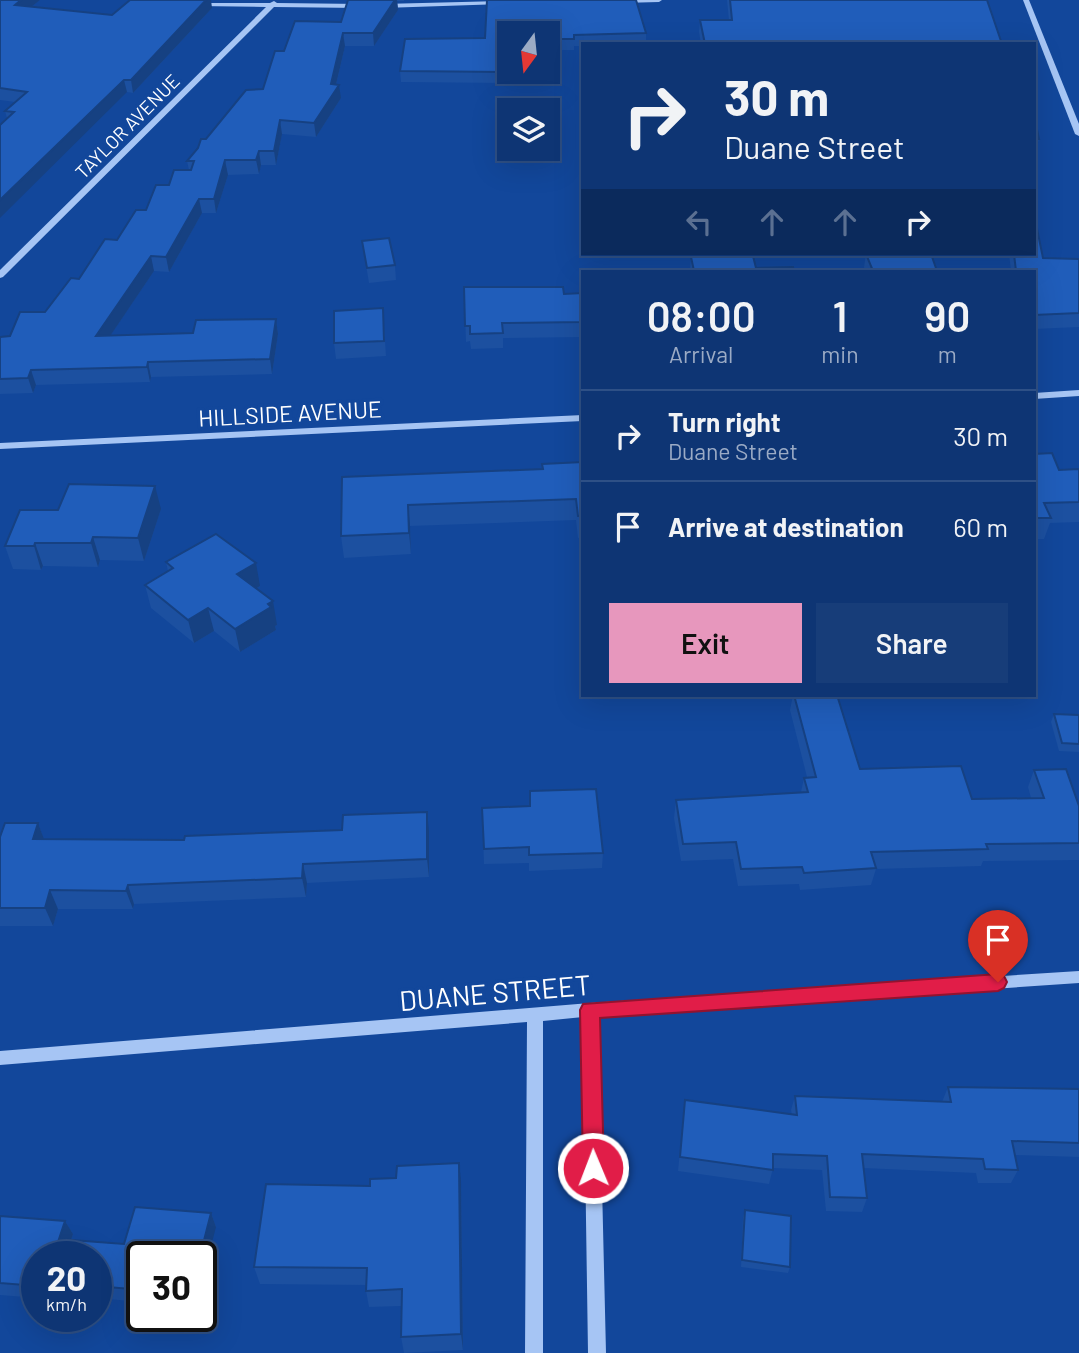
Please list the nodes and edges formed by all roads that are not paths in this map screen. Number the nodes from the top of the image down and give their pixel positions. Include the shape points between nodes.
1 (659, 0) edge
2 (1026, 0) edge
3 (617, 1) edge
4 (188, 3) edge
5 (274, 3) edge
6 (506, 3) edge
7 (1077, 120) edge
8 (1079, 134) edge
9 (0, 275) edge
10 (1079, 393) edge
11 (1036, 396) edge
12 (581, 418) edge
13 (0, 446) edge
14 (1079, 976) edge
15 (590, 1010) junction
16 (535, 1015) junction
17 (0, 1058) edge
18 (534, 1353) edge
19 (597, 1353) edge

1 - 3 street
2 - 7 street
4 - 5 street
5 - 6 street
5 - 9 street, TAYLOR AVENUE
7 - 8 street
10 - 11 street
12 - 13 street, HILLSIDE AVENUE
14 - 15 street, DUANE STREET
15 - 16 street, DUANE STREET
15 - 19 street
16 - 17 street, DUANE STREET
16 - 18 street

